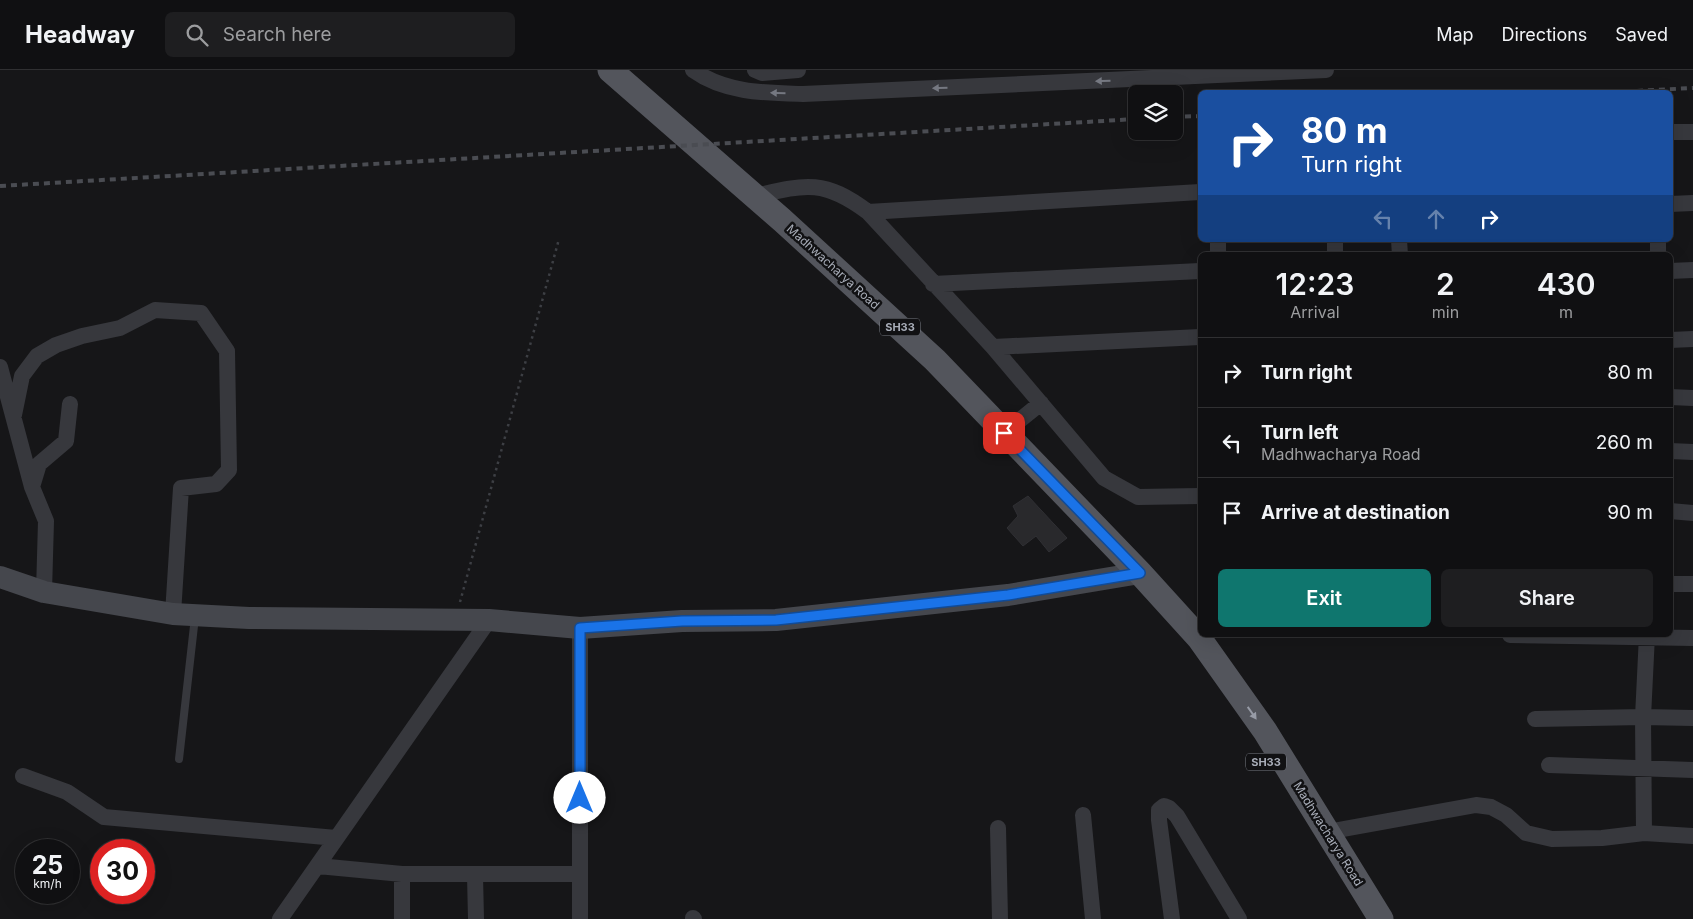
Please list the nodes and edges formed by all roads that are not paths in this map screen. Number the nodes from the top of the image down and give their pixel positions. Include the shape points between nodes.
1 (610, 70) edge
2 (693, 70) edge
3 (798, 70) edge
4 (1326, 70) edge
5 (759, 71) edge
6 (1673, 132) edge
7 (1693, 132) edge
8 (1198, 192) edge
9 (755, 196) junction
10 (1693, 203) edge
11 (1673, 204) edge
12 (868, 212) junction
13 (1693, 270) edge
14 (1198, 271) edge
15 (1673, 271) edge
16 (933, 284) junction
17 (1198, 337) edge
18 (1673, 340) edge
19 (1693, 340) edge
20 (993, 347) junction
21 (0, 367) edge
22 (1673, 397) edge
23 (1693, 398) edge
24 (70, 404) dead end
25 (1040, 404) junction
26 (14, 415) junction
27 (1004, 433) junction
28 (1673, 451) edge
29 (1693, 452) edge
30 (32, 487) junction
31 (1198, 496) edge
32 (1673, 511) edge
33 (1693, 513) edge
34 (1140, 573) junction
35 (0, 577) edge
36 (1673, 584) edge
37 (1693, 584) edge
38 (44, 592) junction
39 (1169, 606) junction
40 (173, 614) junction
41 (196, 615) junction
42 (489, 620) junction
43 (580, 628) junction
44 (1198, 637) edge
45 (1198, 637) edge
46 (1647, 637) edge
47 (1670, 637) edge
48 (1693, 638) edge
49 (1644, 716) junction
50 (1693, 718) edge
51 (1536, 719) dead end
52 (179, 759) dead end
53 (1549, 765) dead end
54 (1644, 767) junction
55 (1693, 770) edge
56 (23, 776) dead end
57 (1082, 815) dead end
58 (998, 828) dead end
59 (1327, 832) junction
60 (1644, 833) junction
61 (1693, 836) edge
62 (336, 838) junction
63 (318, 866) junction
64 (402, 874) junction
65 (580, 874) junction
66 (475, 875) junction
67 (280, 919) edge
68 (402, 919) edge
69 (476, 919) edge
70 (580, 919) edge
71 (1000, 919) edge
72 (1093, 919) edge
73 (1172, 919) edge
74 (1239, 919) edge
75 (1363, 919) edge
76 (1381, 919) edge

1 - 9 main road, Madhwacharya Road / SH33
4 -> 2 street via 803,94 732,89 703,78
3 - 5 street
6 - 7 street
8 - 12 street
9 - 12 street via 788,188 819,186 845,195
9 - 27 main road, Madhwacharya Road / SH33 via 935,360
10 - 11 street
12 - 16 street
13 - 15 street
14 - 16 street
16 - 20 street
17 - 20 street
18 - 19 street
20 - 25 street
21 - 26 street
22 - 23 street
24 - 30 street via 66,441 40,464
25 - 27 street
25 - 31 street via 1104,478 1138,497
26 - 30 street
26 - 40 street via 22,376 37,356 56,345 120,328 155,310 201,313 227,352 229,470 216,484 182,488
27 - 34 main road, Madhwacharya Road / SH33
28 - 29 street
30 - 38 street via 46,522
32 - 33 street
34 - 39 main road, Madhwacharya Road / SH33
34 - 43 street via 1008,595 776,620 682,621
35 - 38 street
36 - 37 street
38 - 40 street
39 -> 44 main road, Madhwacharya Road
39 - 75 main road, Madhwacharya Road / SH33 via 1186,647 1268,766
40 - 41 street
41 - 42 street
41 - 52 lane
42 - 43 street
42 - 62 street
43 - 65 street
45 -> 59 main road, Madhwacharya Road via 1264,731
46 - 49 street
47 - 48 street
49 - 50 street
49 - 51 street
49 - 54 street
53 - 54 street
54 - 55 street
54 - 60 street
56 - 62 street via 68,792 104,817
57 - 72 street
58 - 71 street
59 - 60 street via 1476,805 1506,816 1526,834 1552,839
59 - 76 main road, Madhwacharya Road
60 - 61 street
62 - 63 street
63 - 64 street
63 - 67 street
64 - 66 street
64 - 68 street
65 - 66 street
65 - 70 street
66 - 69 street
73 - 74 street via 1159,820 1159,810 1164,806 1177,816

